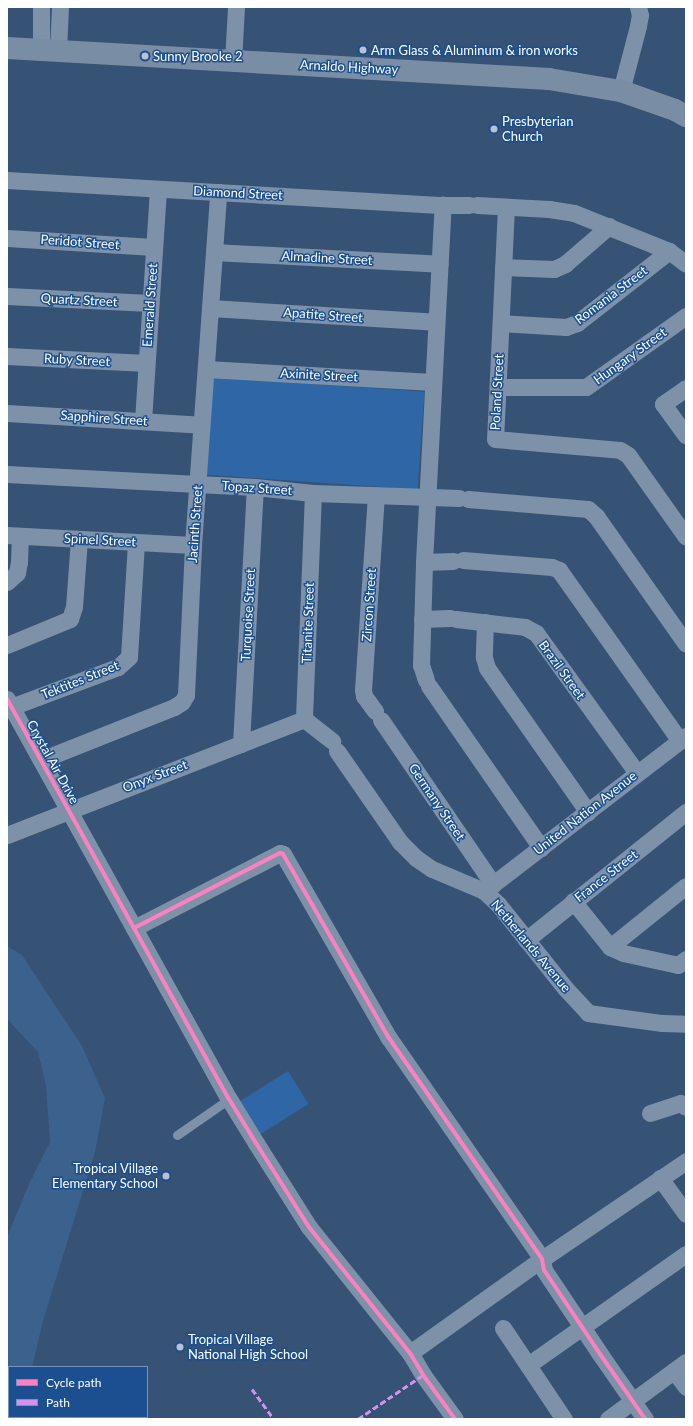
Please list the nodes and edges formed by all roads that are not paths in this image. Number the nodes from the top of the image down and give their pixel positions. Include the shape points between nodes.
1 (41, 7) edge
2 (60, 7) edge
3 (236, 7) edge
4 (638, 7) edge
5 (7, 48) edge
6 (50, 50) junction
7 (233, 61) junction
8 (621, 91) junction
9 (686, 116) edge
10 (7, 180) edge
11 (158, 189) junction
12 (218, 192) junction
13 (443, 205) junction
14 (506, 207) junction
15 (609, 226) junction
16 (7, 238) edge
17 (154, 247) junction
18 (669, 251) junction
19 (214, 252) junction
20 (440, 264) junction
21 (686, 264) edge
22 (503, 267) junction
23 (7, 296) edge
24 (150, 304) junction
25 (210, 308) junction
26 (686, 316) edge
27 (436, 322) junction
28 (501, 323) junction
29 (7, 356) edge
30 (146, 363) junction
31 (206, 369) junction
32 (433, 382) junction
33 (498, 387) junction
34 (686, 388) edge
35 (7, 412) edge
36 (142, 421) junction
37 (201, 424) junction
38 (686, 436) edge
39 (7, 474) edge
40 (198, 484) junction
41 (255, 487) junction
42 (313, 493) junction
43 (376, 496) junction
44 (427, 497) junction
45 (14, 535) edge
46 (686, 537) edge
47 (79, 539) junction
48 (136, 542) junction
49 (193, 544) junction
50 (424, 562) junction
51 (7, 582) edge
52 (422, 619) junction
53 (485, 622) junction
54 (686, 644) edge
55 (7, 645) edge
56 (9, 703) edge
57 (378, 715) joint
58 (304, 719) junction
59 (683, 738) edge
60 (241, 744) junction
61 (41, 760) junction
62 (637, 773) junction
63 (69, 810) junction
64 (588, 812) junction
65 (686, 812) edge
66 (8, 832) edge
67 (541, 848) junction
68 (686, 886) edge
69 (488, 888) junction
70 (573, 901) junction
71 (134, 928) junction
72 (526, 940) junction
73 (610, 946) junction
74 (686, 958) edge
75 (686, 1024) edge
76 (229, 1099) junction
77 (686, 1107) edge
78 (650, 1113) dead end
79 (177, 1135) dead end
80 (686, 1161) edge
81 (660, 1178) junction
82 (686, 1214) edge
83 (686, 1254) edge
84 (542, 1260) junction
85 (583, 1327) junction
86 (503, 1328) dead end
87 (410, 1353) junction
88 (528, 1365) junction
89 (680, 1367) edge
90 (686, 1387) edge
91 (633, 1401) junction
92 (454, 1419) edge
93 (564, 1419) edge
94 (608, 1419) edge
95 (645, 1419) edge

1 - 6 street
2 - 6 street
3 - 7 street
4 - 8 street via 638,26
5 - 6 main road, Arnaldo Highway
6 - 7 main road, Arnaldo Highway
7 - 8 main road, Arnaldo Highway via 549,79
8 - 9 main road, Arnaldo Highway
10 - 11 street, Diamond Street
11 - 12 street, Diamond Street
11 - 17 street, Emerald Street
12 - 13 street, Diamond Street
12 - 19 street, Jacinth Street
13 - 14 street, Diamond Street
13 - 20 street
14 - 15 street, Diamond Street via 574,213
14 - 22 street, Poland Street
15 - 18 street, Diamond Street
15 - 22 street via 565,264 554,269
16 - 17 street, Peridot Street
17 - 24 street, Emerald Street
18 - 21 street, Diamond Street
18 - 28 street, Romania Street via 577,323 566,327
19 - 20 street, Almadine Street
19 - 25 street, Jacinth Street
20 - 27 street
22 - 28 street, Poland Street
23 - 24 street, Quartz Street
24 - 30 street, Emerald Street
25 - 27 street, Apatite Street
25 - 31 street, Jacinth Street
26 - 33 street, Hungary Street via 586,387
27 - 32 street
28 - 33 street, Poland Street
29 - 30 street, Ruby Street
30 - 36 street, Emerald Street
31 - 32 street, Axinite Street
31 - 37 street, Jacinth Street
32 - 44 street
33 - 46 street, Poland Street via 495,439 624,452
34 - 38 street via 663,404
35 - 36 street, Sapphire Street
36 - 37 street, Sapphire Street
37 - 40 street, Jacinth Street
39 - 40 street, Topaz Street
40 - 41 street, Topaz Street
40 - 49 street, Jacinth Street
41 - 42 street, Topaz Street
41 - 60 street, Turquoise Street
42 - 43 street, Topaz Street
42 - 58 street, Titanite Street
43 - 44 street, Topaz Street
43 - 57 street, Zircon Street via 363,690 364,696
44 - 50 street
44 - 54 street, Topaz Street via 588,509 596,516
45 - 47 street, Spinel Street
45 - 51 street via 20,562 17,573
47 - 48 street, Spinel Street
47 - 55 street via 74,607 70,618
48 - 49 street, Spinel Street
48 - 56 street, Tektites Street via 129,657 118,667
49 - 61 street, Jacinth Street via 187,686 182,702
50 - 52 street
50 - 59 street via 458,561 552,567 559,570
52 - 53 street, Brazil Street
52 - 67 street via 421,665 427,683
53 - 62 street, Brazil Street via 525,627 536,634
53 - 64 street via 484,657 487,668
56 - 61 street, Crystal Air Drive
57 - 69 street, Germany Street
58 - 60 street, Onyx Street
58 - 69 street, Netherlands Avenue via 334,746 400,842 416,858 432,869
59 - 62 street, United Nation Avenue
60 - 63 street, Onyx Street
61 - 63 street, Crystal Air Drive
62 - 64 street, United Nation Avenue
63 - 66 street, Onyx Street
63 - 71 street, Crystal Air Drive
64 - 67 street, United Nation Avenue
65 - 70 street, France Street
67 - 69 street, United Nation Avenue
68 - 73 street
69 - 72 street, Netherlands Avenue
70 - 72 street, France Street
70 - 73 street
71 - 76 street, Crystal Air Drive
71 - 84 street via 280,853 283,854 389,1038
72 - 75 street, Netherlands Avenue via 588,1013
73 - 74 street via 624,953 678,965
76 - 79 lane
76 - 87 street, Crystal Air Drive via 309,1227
77 - 78 street via 680,1103
80 - 81 street
81 - 82 street
81 - 84 street
83 - 85 street
84 - 85 street via 544,1270
84 - 87 street
85 - 88 street
85 - 91 street
86 - 88 street
87 - 92 street, Crystal Air Drive
88 - 93 street
89 - 90 street
89 - 91 street
91 - 94 street
91 - 95 street

